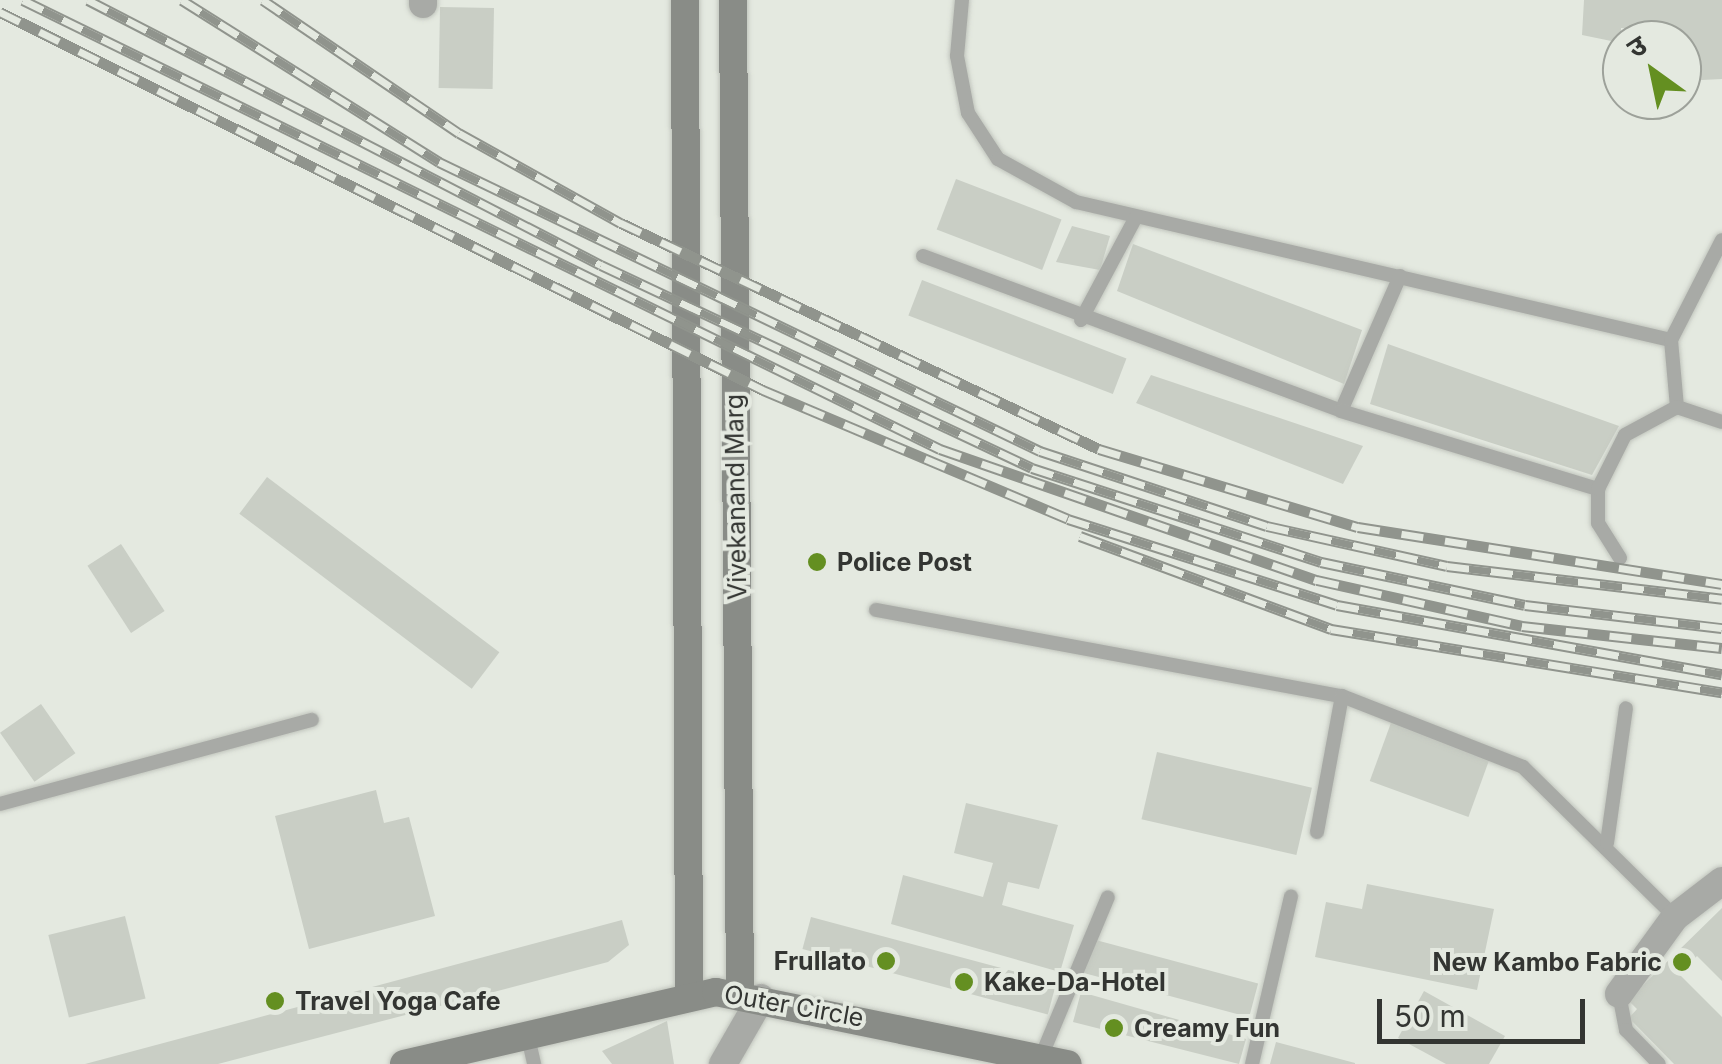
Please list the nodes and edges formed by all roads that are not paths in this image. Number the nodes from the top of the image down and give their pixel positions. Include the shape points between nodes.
1 (684, 0) edge
2 (733, 0) edge
3 (962, 0) edge
4 (1136, 218) junction
5 (1722, 240) edge
6 (924, 256) dead end
7 (1400, 276) junction
8 (1081, 320) junction
9 (1671, 340) junction
10 (687, 399) junction
11 (735, 400) junction
12 (1677, 407) junction
13 (1341, 410) junction
14 (1722, 422) edge
15 (1598, 490) junction
16 (1620, 558) dead end
17 (876, 610) dead end
18 (1342, 696) junction
19 (1626, 708) dead end
20 (312, 720) dead end
21 (0, 804) edge
22 (1318, 832) dead end
23 (1607, 843) junction
24 (1722, 881) edge
25 (1291, 896) dead end
26 (1108, 897) dead end
27 (1675, 917) junction
28 (689, 992) junction
29 (1619, 994) joint
30 (751, 996) junction
31 (527, 1032) junction
32 (1055, 1061) edge
33 (404, 1064) edge
34 (534, 1064) edge
35 (722, 1064) edge
36 (1252, 1064) edge
37 (1659, 1064) edge

1 - 10 main road, Vivekanand Marg
2 - 11 main road, Vivekanand Marg
3 - 4 lane via 957,56 968,113 998,159 1076,202
4 - 7 lane
4 - 8 lane
5 - 9 lane
6 - 8 lane
7 - 9 lane
7 - 13 lane
8 - 13 lane
9 - 12 lane
10 - 11 main road
10 - 28 main road, Vivekanand Marg
11 - 30 main road, Vivekanand Marg
12 - 14 lane
12 - 15 lane via 1625,434
13 - 15 lane
15 - 16 lane via 1598,523
17 - 18 lane
18 - 22 lane
18 - 23 lane via 1523,767
19 - 23 lane
20 - 21 lane
23 - 27 lane
24 - 27 street
25 - 36 lane
26 - 32 lane
27 - 29 street
28 - 30 main road, Outer Circle
28 - 31 main road, Outer Circle
29 - 37 lane via 1626,1030
30 - 32 main road, Outer Circle
30 - 35 street
31 - 33 main road, Outer Circle
31 - 34 lane

